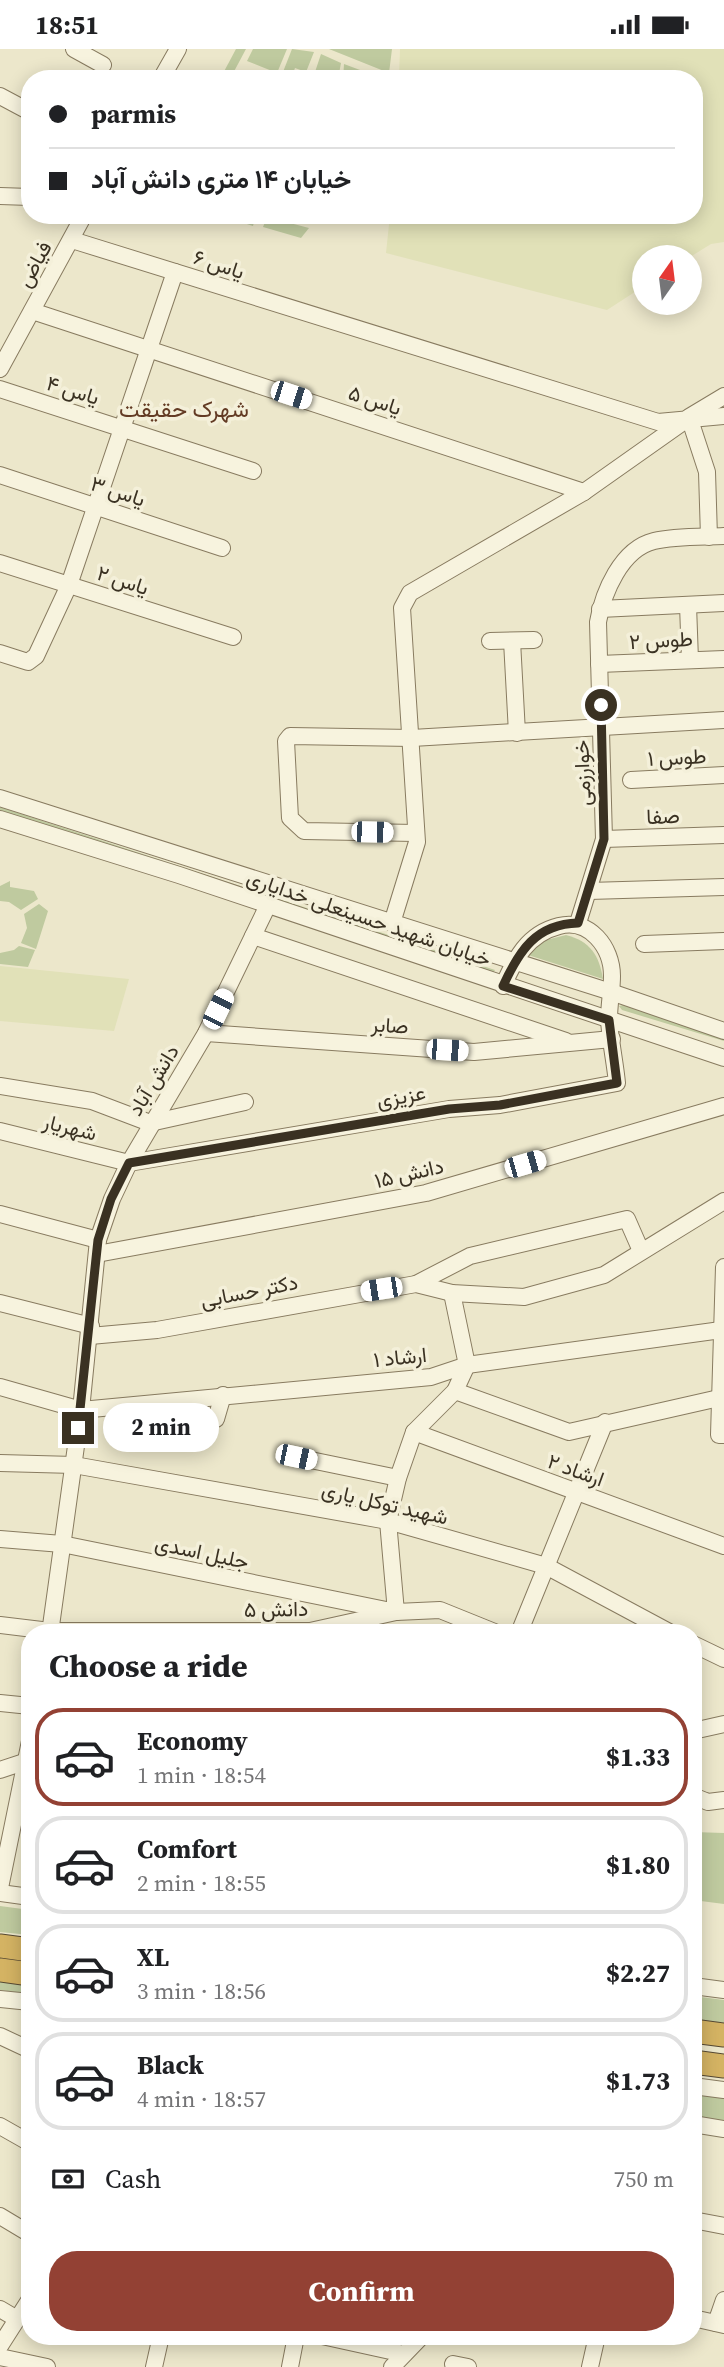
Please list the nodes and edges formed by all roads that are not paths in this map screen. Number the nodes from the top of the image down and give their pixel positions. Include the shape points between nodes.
1 (74, 49) edge
2 (178, 49) edge
3 (103, 65) dead end
4 (166, 70) edge
5 (0, 96) edge
6 (21, 107) edge
7 (0, 195) edge
8 (21, 196) edge
9 (80, 224) edge
10 (72, 240) junction
11 (175, 272) junction
12 (32, 311) junction
13 (150, 351) junction
14 (0, 369) edge
15 (0, 389) edge
16 (724, 396) edge
17 (724, 415) edge
18 (689, 417) junction
19 (123, 427) junction
20 (724, 470) edge
21 (253, 471) dead end
22 (707, 472) junction
23 (0, 475) edge
24 (584, 492) junction
25 (95, 506) junction
26 (717, 536) edge
27 (222, 548) dead end
28 (0, 563) edge
29 (69, 585) junction
30 (724, 603) edge
31 (688, 605) junction
32 (600, 609) junction
33 (233, 637) dead end
34 (534, 640) dead end
35 (490, 641) dead end
36 (512, 641) junction
37 (0, 653) edge
38 (724, 659) edge
39 (690, 660) junction
40 (599, 664) junction
41 (724, 720) edge
42 (601, 726) junction
43 (517, 733) junction
44 (412, 738) junction
45 (724, 775) edge
46 (631, 780) dead end
47 (0, 798) edge
48 (0, 819) edge
49 (416, 833) junction
50 (724, 835) edge
51 (604, 839) junction
52 (724, 887) edge
53 (589, 891) junction
54 (268, 905) junction
55 (392, 923) junction
56 (578, 923) junction
57 (253, 936) junction
58 (724, 941) edge
59 (644, 944) dead end
60 (514, 962) junction
61 (503, 986) junction
62 (611, 992) junction
63 (609, 1020) junction
64 (724, 1031) edge
65 (206, 1033) junction
66 (612, 1039) junction
67 (570, 1043) junction
68 (724, 1058) edge
69 (0, 1086) edge
70 (245, 1102) dead end
71 (724, 1106) edge
72 (150, 1123) junction
73 (0, 1131) edge
74 (129, 1163) junction
75 (724, 1201) edge
76 (0, 1214) edge
77 (98, 1247) junction
78 (641, 1251) junction
79 (724, 1267) edge
80 (724, 1276) edge
81 (415, 1283) junction
82 (452, 1293) junction
83 (0, 1303) edge
84 (721, 1329) junction
85 (90, 1331) junction
86 (467, 1365) junction
87 (0, 1387) edge
88 (454, 1391) junction
89 (223, 1395) junction
90 (719, 1398) junction
91 (81, 1410) junction
92 (216, 1419) dead end
93 (605, 1422) junction
94 (414, 1432) junction
95 (721, 1435) edge
96 (296, 1457) dead end
97 (0, 1463) edge
98 (74, 1465) junction
99 (398, 1478) junction
100 (576, 1492) junction
101 (388, 1521) junction
102 (0, 1539) edge
103 (62, 1544) junction
104 (724, 1546) edge
105 (546, 1566) junction
106 (396, 1612) junction
107 (51, 1624) edge
108 (339, 1624) edge
109 (475, 1624) edge
110 (523, 1624) edge
111 (654, 1624) edge
112 (0, 1625) edge
113 (21, 1628) edge
114 (702, 1648) edge
115 (724, 1659) edge
116 (0, 1703) edge
117 (21, 1705) edge
118 (724, 1724) edge
119 (702, 1729) edge
120 (21, 1762) edge
121 (0, 1770) edge
122 (21, 1799) edge
123 (702, 1800) edge
124 (724, 1800) edge
125 (0, 1888) edge
126 (0, 1893) edge
127 (21, 1896) edge
128 (0, 1946) edge
129 (21, 1949) edge
130 (0, 1970) edge
131 (21, 1973) edge
132 (702, 1987) edge
133 (724, 1990) edge
134 (0, 1999) edge
135 (21, 2001) edge
136 (702, 2032) edge
137 (724, 2035) edge
138 (0, 2036) edge
139 (21, 2046) edge
140 (702, 2062) edge
141 (724, 2066) edge
142 (702, 2087) edge
143 (724, 2090) edge
144 (0, 2126) edge
145 (702, 2128) edge
146 (724, 2129) edge
147 (21, 2138) edge
148 (0, 2217) edge
149 (702, 2222) edge
150 (724, 2226) edge
151 (21, 2229) edge
152 (724, 2300) edge
153 (0, 2309) edge
154 (21, 2313) edge
155 (17, 2319) junction
156 (702, 2320) edge
157 (720, 2324) edge
158 (159, 2345) edge
159 (294, 2345) edge
160 (363, 2345) edge
161 (413, 2345) edge
162 (595, 2345) edge
163 (0, 2346) edge
164 (404, 2354) junction
165 (0, 2357) edge
166 (47, 2367) edge
167 (154, 2367) edge
168 (290, 2367) edge
169 (391, 2367) edge
170 (590, 2367) edge

1 - 3 street
2 - 4 street
5 - 6 street
7 - 8 street
9 - 10 street, فیاض
10 - 11 street, یاس ۶
10 - 12 street, فیاض
11 - 13 street
11 - 18 street, یاس ۶ via 658,422
12 - 13 street, یاس ۵
12 - 14 street, فیاض
13 - 19 street
13 - 24 street, یاس ۵
15 - 19 street, یاس ۴
16 - 18 street
17 - 18 street, یاس ۶
18 - 22 street
18 - 24 street
19 - 21 street, یاس ۴
19 - 25 street
20 - 22 street
22 - 26 street
23 - 25 street, یاس ۳
24 - 44 street via 410,593 402,608
25 - 27 street, یاس ۳
25 - 29 street
26 - 32 street, خوارزمی via 652,541 617,572
28 - 29 street, یاس ۲
29 - 33 street, یاس ۲
29 - 37 street via 36,656 28,662
30 - 31 street
31 - 32 street
31 - 39 street
32 - 40 street, خوارزمی
34 - 36 street
35 - 36 street
36 - 43 street
38 - 39 street, طوس ۲
39 - 40 street, طوس ۲
40 - 42 street, خوارزمی
41 - 42 street
42 - 43 street
42 - 51 street, خوارزمی
43 - 44 street
44 - 49 street
44 - 49 street via 290,736 285,747 290,818 296,826 304,831
45 - 46 street, طوس ۱
47 - 55 street, خیابان شهید حسینعلی خدایاری
48 - 54 street, خیابان شهید حسینعلی خدایاری
49 - 55 street
50 - 51 street, صفا
51 - 53 street, خوارزمی
52 - 53 street
53 - 56 street, خوارزمی
54 - 57 street, دانش آباد
54 - 61 street, خیابان شهید حسینعلی خدایاری
55 - 60 street, خیابان شهید حسینعلی خدایاری
56 - 60 street via 559,925 535,936
56 - 62 street via 603,947 611,967
57 - 65 street, دانش آباد
57 - 67 street
58 - 59 street
60 - 61 street
60 - 62 street, خیابان شهید حسینعلی خدایاری
61 - 63 street, خیابان شهید حسینعلی خدایاری
62 - 63 street, عزیزی
62 - 64 street, خیابان شهید حسینعلی خدایاری
63 - 66 street, عزیزی
63 - 68 street, خیابان شهید حسینعلی خدایاری
65 - 67 street, صابر via 474,1052
65 - 72 street, دانش آباد
66 - 67 street, صابر
66 - 74 street, عزیزی via 617,1083
69 - 72 street via 92,1101
70 - 72 street
71 - 77 street, دانش ۱۵ via 426,1193
72 - 74 street, دانش آباد
73 - 74 street, شهریار
74 - 77 street, دانش آباد via 111,1199
75 - 78 street, دکتر حسابی
76 - 77 street
77 - 85 street, دانش آباد
78 - 81 street, دکتر حسابی via 627,1219 470,1256
78 - 82 street, دکتر حسابی via 604,1275 524,1297
79 - 80 street
80 - 84 street
81 - 82 street, دکتر حسابی
81 - 85 street, دکتر حسابی via 157,1330
82 - 86 street
83 - 85 street, دکتر حسابی
84 - 86 street, ارشاد ۱
84 - 90 street
85 - 91 street, دانش آباد
86 - 88 street
86 - 89 street, ارشاد ۱ via 431,1377
87 - 91 street
88 - 93 street via 569,1432
88 - 94 street
89 - 91 street, ارشاد ۱
89 - 92 street
90 - 93 street
90 - 95 street
91 - 98 street, دانش آباد
93 - 100 street
94 - 99 street
94 - 100 street, ارشاد ۲
96 - 99 street
97 - 98 street, شهید توکل یاری
98 - 101 street, شهید توکل یاری
98 - 103 street, دانش آباد
99 - 101 street
100 - 104 street, ارشاد ۲
100 - 105 street
101 - 105 street, شهید توکل یاری
101 - 106 street
102 - 103 street, جلیل اسدی
103 - 106 street, جلیل اسدی
103 - 107 street, دانش آباد
105 - 110 street
105 - 111 street, شهید توکل یاری
106 - 108 street, دانش ۵
106 - 109 street, دانش ۵ via 440,1610
112 - 113 street, دانش ۵
114 - 115 street
116 - 117 street
118 - 119 street
120 - 121 street
122 - 125 street
123 - 124 street
126 - 127 street
128 - 129 highway
130 - 131 highway
132 - 133 street
134 - 135 street
136 - 137 highway
138 - 139 street
140 - 141 highway
142 - 143 street
144 - 147 street
145 - 146 street
148 - 151 street
149 - 150 street
152 - 157 street
153 - 155 street
154 - 155 street
155 - 163 street
156 - 157 street
158 - 167 street
159 - 168 street
160 - 164 street
161 - 164 street
162 - 170 street
164 - 169 street
165 - 166 street

